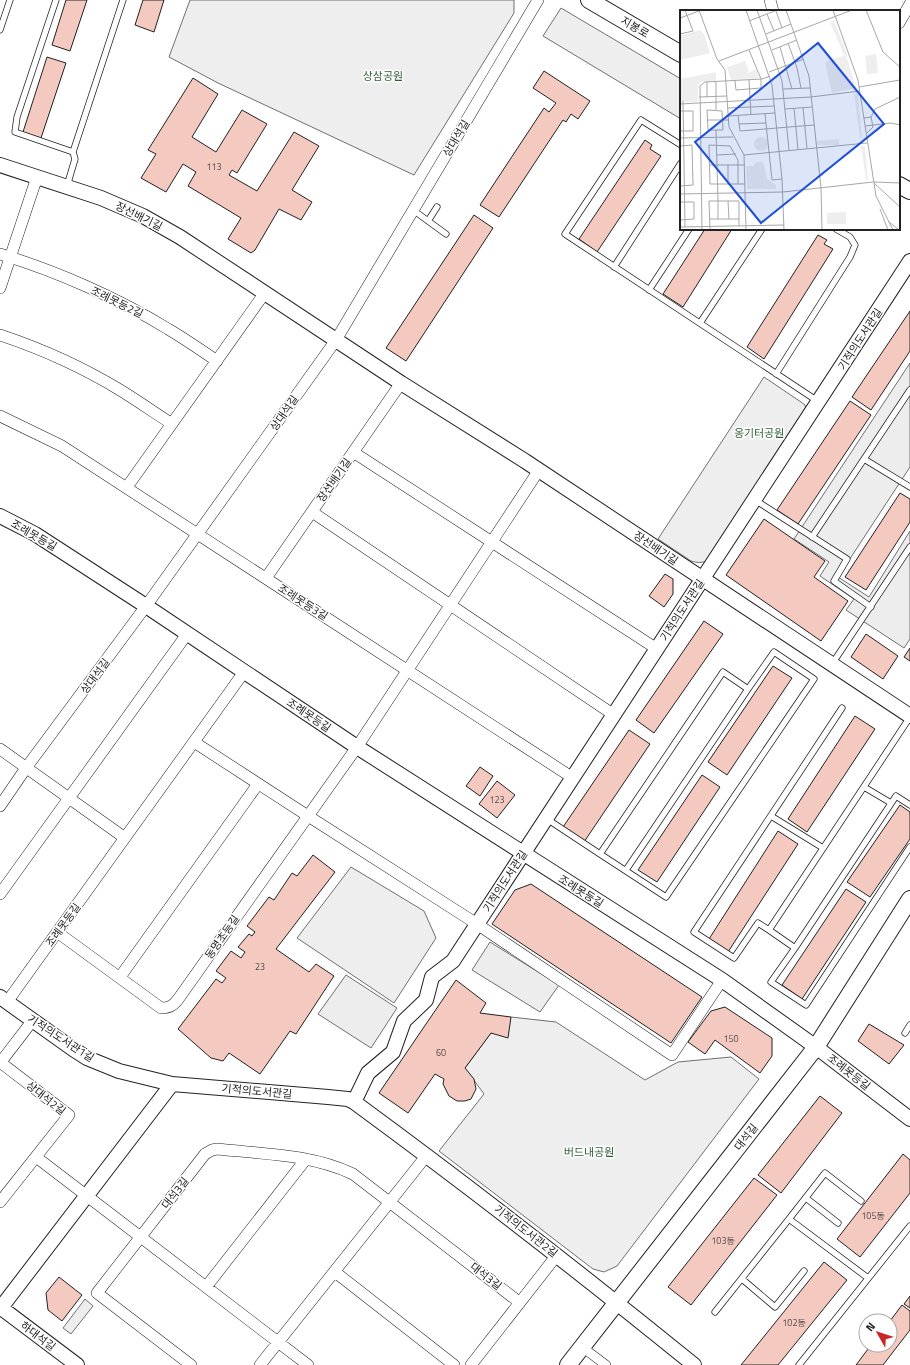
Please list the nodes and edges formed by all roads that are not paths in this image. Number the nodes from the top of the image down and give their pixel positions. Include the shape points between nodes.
1 (10, 0) edge
2 (56, 0) edge
3 (123, 0) edge
4 (538, 0) edge
5 (589, 0) edge
6 (770, 0) edge
7 (910, 4) edge
8 (773, 10) edge
9 (900, 21) edge
10 (0, 30) edge
11 (680, 53) edge
12 (680, 144) edge
13 (73, 152) junction
14 (0, 165) edge
15 (680, 165) edge
16 (36, 177) junction
17 (67, 186) junction
18 (900, 186) edge
19 (910, 191) edge
20 (437, 207) dead end
21 (413, 210) junction
22 (428, 221) junction
23 (688, 230) edge
24 (761, 230) edge
25 (838, 230) edge
26 (446, 234) dead end
27 (5, 255) edge
28 (910, 261) edge
29 (614, 267) junction
30 (0, 288) edge
31 (649, 290) junction
32 (264, 294) junction
33 (700, 323) junction
34 (0, 335) edge
35 (336, 340) junction
36 (217, 360) junction
37 (776, 374) junction
38 (401, 383) junction
39 (910, 390) edge
40 (819, 402) junction
41 (0, 416) edge
42 (172, 424) junction
43 (353, 452) junction
44 (864, 460) junction
45 (539, 470) junction
46 (127, 487) junction
47 (910, 487) edge
48 (755, 500) junction
49 (312, 512) junction
50 (0, 516) edge
51 (198, 533) junction
52 (812, 537) junction
53 (492, 542) junction
54 (910, 547) edge
55 (266, 578) junction
56 (702, 579) junction
57 (450, 605) junction
58 (146, 606) junction
59 (870, 607) junction
60 (187, 634) junction
61 (657, 649) junction
62 (832, 664) junction
63 (408, 670) junction
64 (244, 672) junction
65 (748, 689) junction
66 (842, 708) dead end
67 (614, 715) junction
68 (910, 716) edge
69 (194, 742) junction
70 (357, 747) junction
71 (0, 750) edge
72 (26, 768) junction
73 (573, 778) junction
74 (258, 784) junction
75 (864, 787) junction
76 (69, 798) junction
77 (891, 803) junction
78 (910, 805) edge
79 (0, 806) edge
80 (308, 816) junction
81 (771, 816) junction
82 (546, 819) junction
83 (125, 838) junction
84 (910, 847) edge
85 (823, 848) junction
86 (523, 854) junction
87 (600, 854) junction
88 (626, 870) junction
89 (0, 894) edge
90 (910, 899) edge
91 (477, 924) junction
92 (768, 930) junction
93 (58, 932) junction
94 (795, 948) junction
95 (120, 977) junction
96 (722, 980) junction
97 (4, 999) edge
98 (33, 1020) junction
99 (910, 1025) edge
100 (905, 1033) dead end
101 (816, 1047) junction
102 (0, 1062) edge
103 (172, 1084) junction
104 (354, 1102) junction
105 (910, 1119) edge
106 (427, 1155) junction
107 (36, 1157) junction
108 (306, 1159) junction
109 (86, 1196) junction
110 (806, 1198) junction
111 (861, 1201) dead end
112 (0, 1202) edge
113 (390, 1202) junction
114 (789, 1219) junction
115 (838, 1224) dead end
116 (910, 1226) edge
117 (141, 1237) junction
118 (557, 1255) junction
119 (804, 1271) dead end
120 (335, 1272) junction
121 (868, 1278) junction
122 (742, 1279) junction
123 (206, 1287) junction
124 (519, 1302) junction
125 (617, 1303) junction
126 (0, 1308) edge
127 (715, 1312) dead end
128 (278, 1342) junction
129 (582, 1347) junction
130 (77, 1365) edge
131 (191, 1365) edge
132 (260, 1365) edge
133 (308, 1365) edge
134 (454, 1365) edge
135 (471, 1365) edge
136 (568, 1365) edge
137 (606, 1365) edge
138 (694, 1365) edge
139 (799, 1365) edge

1 - 10 lane
2 - 13 lane via 17,117 15,132
3 - 13 lane
4 - 21 street, 상대석길
5 - 11 main road, 지봉로
6 - 8 street
7 - 9 street
12 - 29 lane via 641,120 565,234
13 - 17 lane via 75,159
14 - 16 street, 장선배기길
15 - 29 lane
16 - 17 street, 장선배기길
16 - 27 street
17 - 32 street, 장선배기길 via 143,216 180,237
18 - 19 main road
20 - 22 lane
21 - 22 lane
21 - 35 street, 상대석길
22 - 26 lane
23 - 31 lane
24 - 33 lane
25 - 37 lane via 850,237 855,245 850,257
27 - 30 street
27 - 36 street, 조례못등2길 via 59,275 118,302 167,328
28 - 40 street, 기적의도서관길
29 - 31 lane
31 - 33 lane
32 - 35 street, 장선배기길
32 - 36 street
33 - 37 lane
34 - 42 street via 66,361 120,390
35 - 38 street, 장선배기길
35 - 51 street, 상대석길
36 - 42 street
37 - 40 lane
38 - 43 street, 장선배기길
38 - 45 street, 장선배기길
39 - 44 lane
40 - 48 street, 기적의도서관길
41 - 46 street via 62,446
42 - 46 street
43 - 49 street, 장선배기길
43 - 53 street
44 - 47 lane
44 - 52 lane
45 - 53 street
45 - 56 street, 장선배기길
46 - 51 street
48 - 52 lane
48 - 56 street, 기적의도서관길
49 - 55 street, 장선배기길
49 - 57 street
50 - 58 street, 조례못등길 via 35,534
51 - 55 street, 조례못등3길
51 - 58 street, 상대석길
52 - 59 lane via 847,559 834,581
53 - 57 street
53 - 61 street
54 - 59 lane
55 - 63 street, 조례못등3길
56 - 61 street, 기적의도서관길
56 - 62 street, 장선배기길
57 - 63 street
57 - 67 street
58 - 60 street, 조례못등길
58 - 72 street, 상대석길
59 - 62 lane
60 - 64 street, 조례못등길
60 - 76 street
61 - 67 street, 기적의도서관길
62 - 68 street, 장선배기길
63 - 70 street
63 - 73 street, 조례못등3길
64 - 69 street, 조례못등길
64 - 70 street, 조례못등길
65 - 87 lane via 723,672
65 - 88 lane
65 - 88 lane via 774,652 814,679 666,897
66 - 81 lane
67 - 73 street, 기적의도서관길
68 - 75 lane
69 - 74 street
69 - 83 street, 조례못등길
70 - 80 street, 동명초등길
70 - 86 street, 조례못등길
71 - 72 street
72 - 76 street
72 - 79 street, 상대석길
73 - 82 street, 기적의도서관길
74 - 80 street
74 - 95 street
75 - 77 lane
75 - 85 lane
76 - 83 street
76 - 89 street
77 - 78 lane via 896,796
77 - 94 lane
80 - 91 street
80 - 95 street, 동명초등길 via 173,1006 161,1008
81 - 85 lane
81 - 92 lane via 694,932 734,958 758,923
82 - 86 street, 기적의도서관길
82 - 87 lane
83 - 93 street, 조례못등길
84 - 94 lane via 806,1005 772,982
85 - 92 lane
86 - 91 street, 기적의도서관길
86 - 96 street, 조례못등길
87 - 88 lane
90 - 101 main road, 대석길
91 - 96 street via 672,1055
91 - 104 street, 기적의도서관길 via 453,961 432,977 426,1000 404,1021 393,1052 368,1073
92 - 94 lane
93 - 95 street, 동명초등길
93 - 97 street, 조례못등길
96 - 101 street, 조례못등길
97 - 98 street, 기적의도서관1길
98 - 102 street
98 - 103 street, 기적의도서관1길 via 73,1049 98,1063
99 - 100 lane
101 - 105 street, 조례못등길
101 - 125 main road, 대석길
102 - 107 street, 상대석2길 via 69,1115
103 - 104 street, 기적의도서관길 via 328,1097
103 - 109 street
104 - 106 street, 기적의도서관2길
106 - 113 street
106 - 118 street, 기적의도서관2길
107 - 109 street
107 - 112 street, 상대석2길
108 - 113 street, 대석3길 via 338,1166
108 - 117 street, 대석3길 via 212,1150 205,1154
108 - 123 street
109 - 117 street
109 - 126 street
110 - 111 lane via 825,1173
110 - 114 lane
110 - 115 lane
113 - 120 street
113 - 124 street, 대석3길
114 - 121 lane
114 - 122 lane
116 - 121 lane
117 - 123 street
117 - 131 street, 대석3길 via 97,1293
118 - 124 street
118 - 125 street, 기적의도서관2길
119 - 122 lane via 775,1307
120 - 128 street
120 - 134 street
121 - 139 lane
122 - 127 lane
123 - 128 street
124 - 135 street
125 - 129 main road, 대석길
125 - 138 street, 기적의도서관2길
126 - 130 street, 하대석길
128 - 132 street
128 - 133 street
129 - 136 main road, 대석길
129 - 137 street

